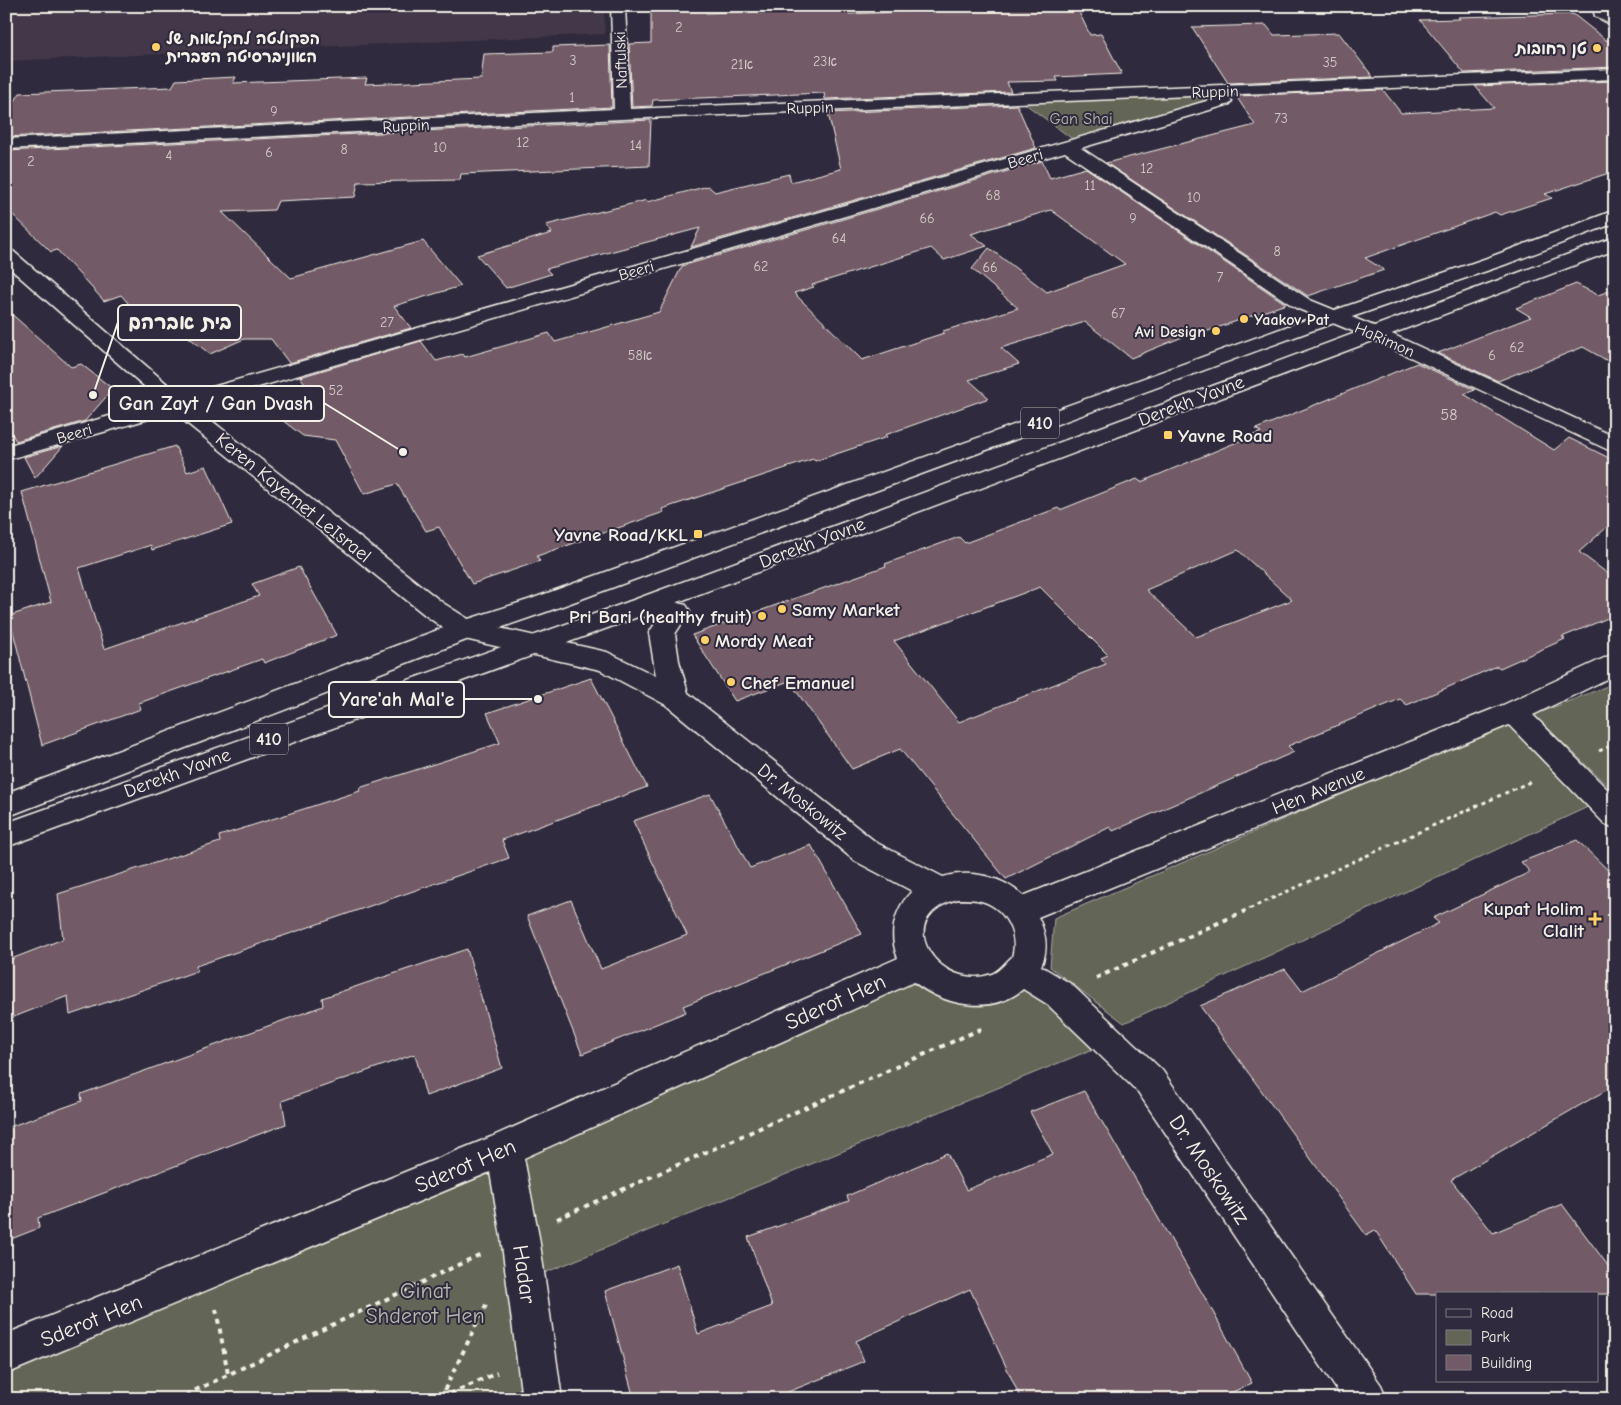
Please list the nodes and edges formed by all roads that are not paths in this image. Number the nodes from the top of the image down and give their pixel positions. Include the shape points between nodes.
1 (618, 6) edge
2 (1599, 6) edge
3 (1615, 23) edge
4 (1615, 74) edge
5 (1266, 89) junction
6 (622, 114) junction
7 (6, 144) edge
8 (1067, 146) junction
9 (1615, 216) edge
10 (1615, 243) edge
11 (6, 255) edge
12 (1336, 317) junction
13 (1374, 333) junction
14 (176, 403) junction
15 (1615, 446) edge
16 (6, 453) edge
17 (637, 608) junction
18 (464, 630) junction
19 (532, 645) junction
20 (1615, 662) edge
21 (676, 698) junction
22 (1513, 712) junction
23 (6, 805) edge
24 (1615, 816) edge
25 (6, 835) edge
26 (939, 890) junction
27 (1019, 911) junction
28 (919, 964) junction
29 (1020, 970) junction
30 (504, 1149) junction
31 (6, 1354) edge
32 (542, 1399) edge
33 (1367, 1399) edge

1 - 6 street, Naftulski
2 - 3 street via 1600,12
4 - 5 street, Ruppin
5 - 6 street, Ruppin
5 - 8 street, Beeri
6 - 7 street, Ruppin
8 - 12 street, HaRimon via 1303,304
8 - 14 street, Beeri
9 - 12 street, Derekh Yavne / 410 via 1497,262
10 - 13 street, Derekh Yavne / 410
11 - 14 street, Keren Kayemet LeIsrael
12 - 13 street, HaRimon
12 - 18 street, Derekh Yavne / 410
13 - 15 street, HaRimon
13 - 17 street, Derekh Yavne / 410
14 - 16 street, Beeri
14 - 18 street, Keren Kayemet LeIsrael
17 - 19 street, Derekh Yavne / 410
17 - 21 street via 677,611 662,633
18 - 19 street, Keren Kayemet LeIsrael
18 - 23 street, Derekh Yavne / 410
19 - 21 street, Dr. Moskowitz via 607,662
19 - 25 street, Derekh Yavne / 410
20 - 22 street, Hen Avenue
21 - 26 street, Dr. Moskowitz via 866,852
22 - 24 street
22 - 27 street, Hen Avenue
26 - 27 street via 958,886 979,887 999,894
26 - 28 street via 924,899 913,912 907,929 912,957
27 - 29 street via 1029,928 1031,946 1026,964
28 - 29 street via 925,973 943,984 965,991 987,990 1006,983
28 - 30 street, Sderot Hen
29 - 33 street, Dr. Moskowitz via 1059,994 1150,1081
30 - 31 street, Sderot Hen
30 - 32 street, Hadar via 520,1237

